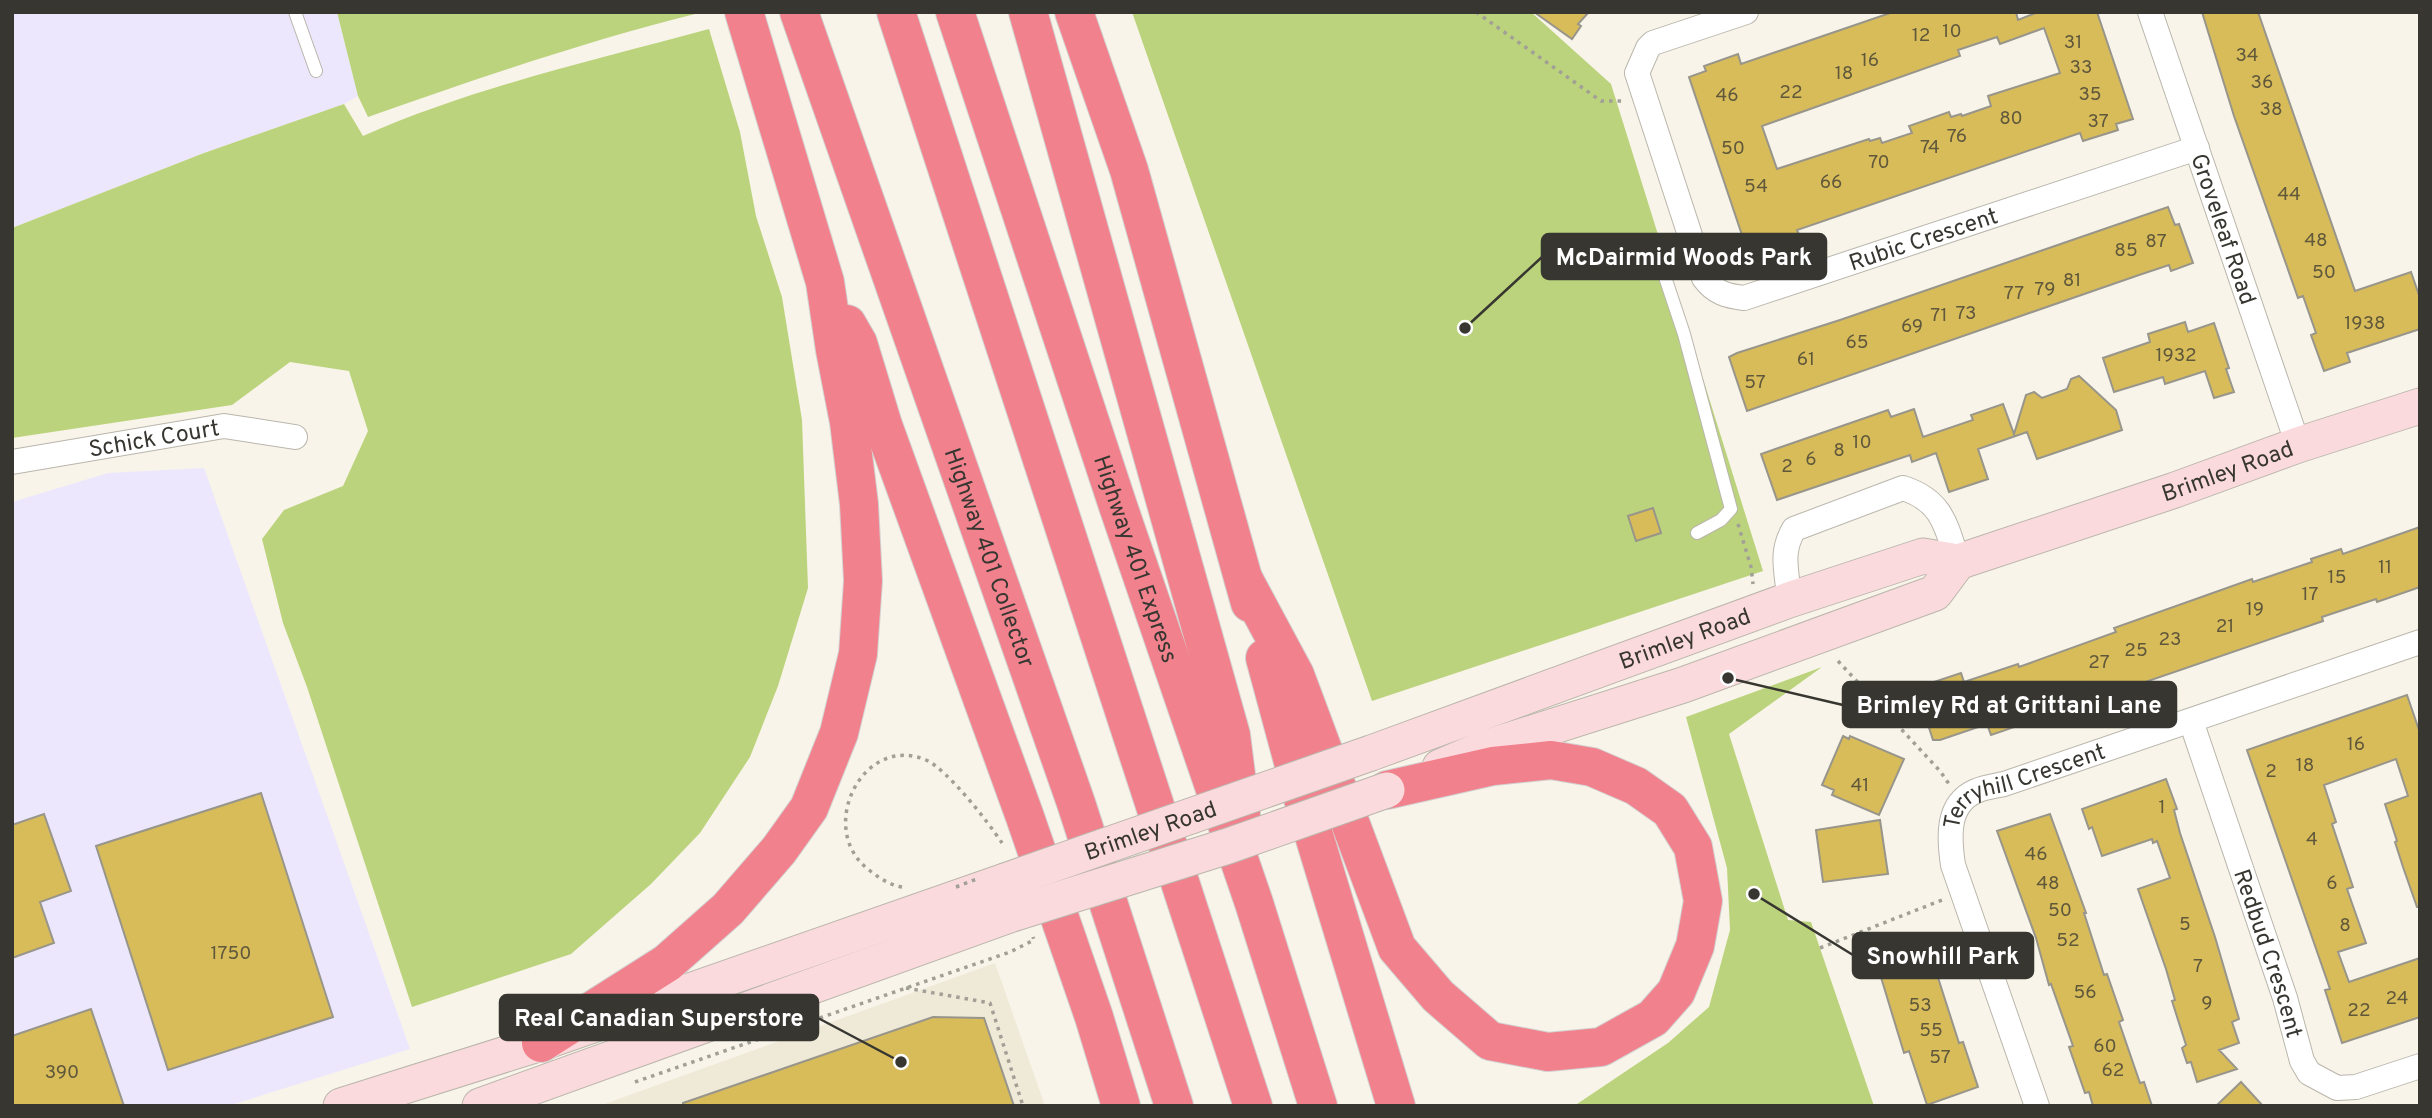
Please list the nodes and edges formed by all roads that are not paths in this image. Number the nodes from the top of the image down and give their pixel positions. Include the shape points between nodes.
1 (295, 12) edge
2 (744, 12) edge
3 (799, 12) edge
4 (874, 12) edge
5 (896, 12) edge
6 (955, 12) edge
7 (1028, 12) edge
8 (1074, 12) edge
9 (1746, 12) edge
10 (2150, 12) edge
11 (316, 71) dead end
12 (934, 131) junction
13 (2197, 148) junction
14 (1657, 253) dead end
15 (825, 282) junction
16 (2420, 406) edge
17 (295, 436) dead end
18 (2298, 445) junction
19 (12, 462) edge
20 (1697, 533) dead end
21 (1958, 562) junction
22 (1244, 580) junction
23 (1789, 600) junction
24 (2420, 642) edge
25 (2191, 721) junction
26 (1387, 790) junction
27 (1254, 903) junction
28 (1017, 912) junction
29 (541, 1043) junction
30 (2420, 1066) edge
31 (341, 1106) edge
32 (480, 1106) edge
33 (1121, 1106) edge
34 (1174, 1106) edge
35 (1253, 1106) edge
36 (1318, 1106) edge
37 (1396, 1106) edge
38 (2037, 1106) edge

1 - 11 lane
2 - 15 highway
3 - 34 highway, Highway 401 Collector via 1076,803
4 - 12 highway
5 - 12 highway
6 - 27 highway, Highway 401 Express
7 - 27 highway via 1231,735
8 - 22 highway via 1129,170
9 - 13 street, Rubic Crescent via 1653,43 1637,73 1704,278 1725,296 1744,298
10 - 13 street, Groveleaf Road
12 - 35 highway
13 - 18 street, Groveleaf Road
14 - 20 lane via 1731,509
15 - 29 highway via 851,435 863,581 858,654 839,733 809,808 728,909 667,964
15 - 33 highway via 858,343
16 - 18 main road, Brimley Road
17 - 19 street, Schick Court via 224,426
18 - 21 main road, Brimley Road
21 - 23 main road, Brimley Road via 1923,556
21 - 23 street via 1939,510 1921,494 1903,488 1794,529 1784,555
21 - 26 main road, Brimley Road via 1935,593 1683,685 1482,749
22 - 26 highway via 1295,674 1397,948 1438,996 1490,1041 1548,1052 1601,1047 1653,1018 1676,992 1695,946 1703,901 1693,847 1670,810 1636,786 1592,766 1551,760 1493,766
22 - 37 highway via 1305,806
23 - 28 main road, Brimley Road, bridge via 1371,753
24 - 25 street, Terryhill Crescent
25 - 30 street, Redbud Crescent via 2309,1073 2337,1088 2356,1087
25 - 38 street, Terryhill Crescent via 1976,791 1961,801 1949,829 1954,865
26 - 28 main road, Brimley Road, bridge
27 - 36 highway, Highway 401 Express
28 - 29 main road, Brimley Road
28 - 32 main road, Brimley Road
29 - 31 main road, Brimley Road

